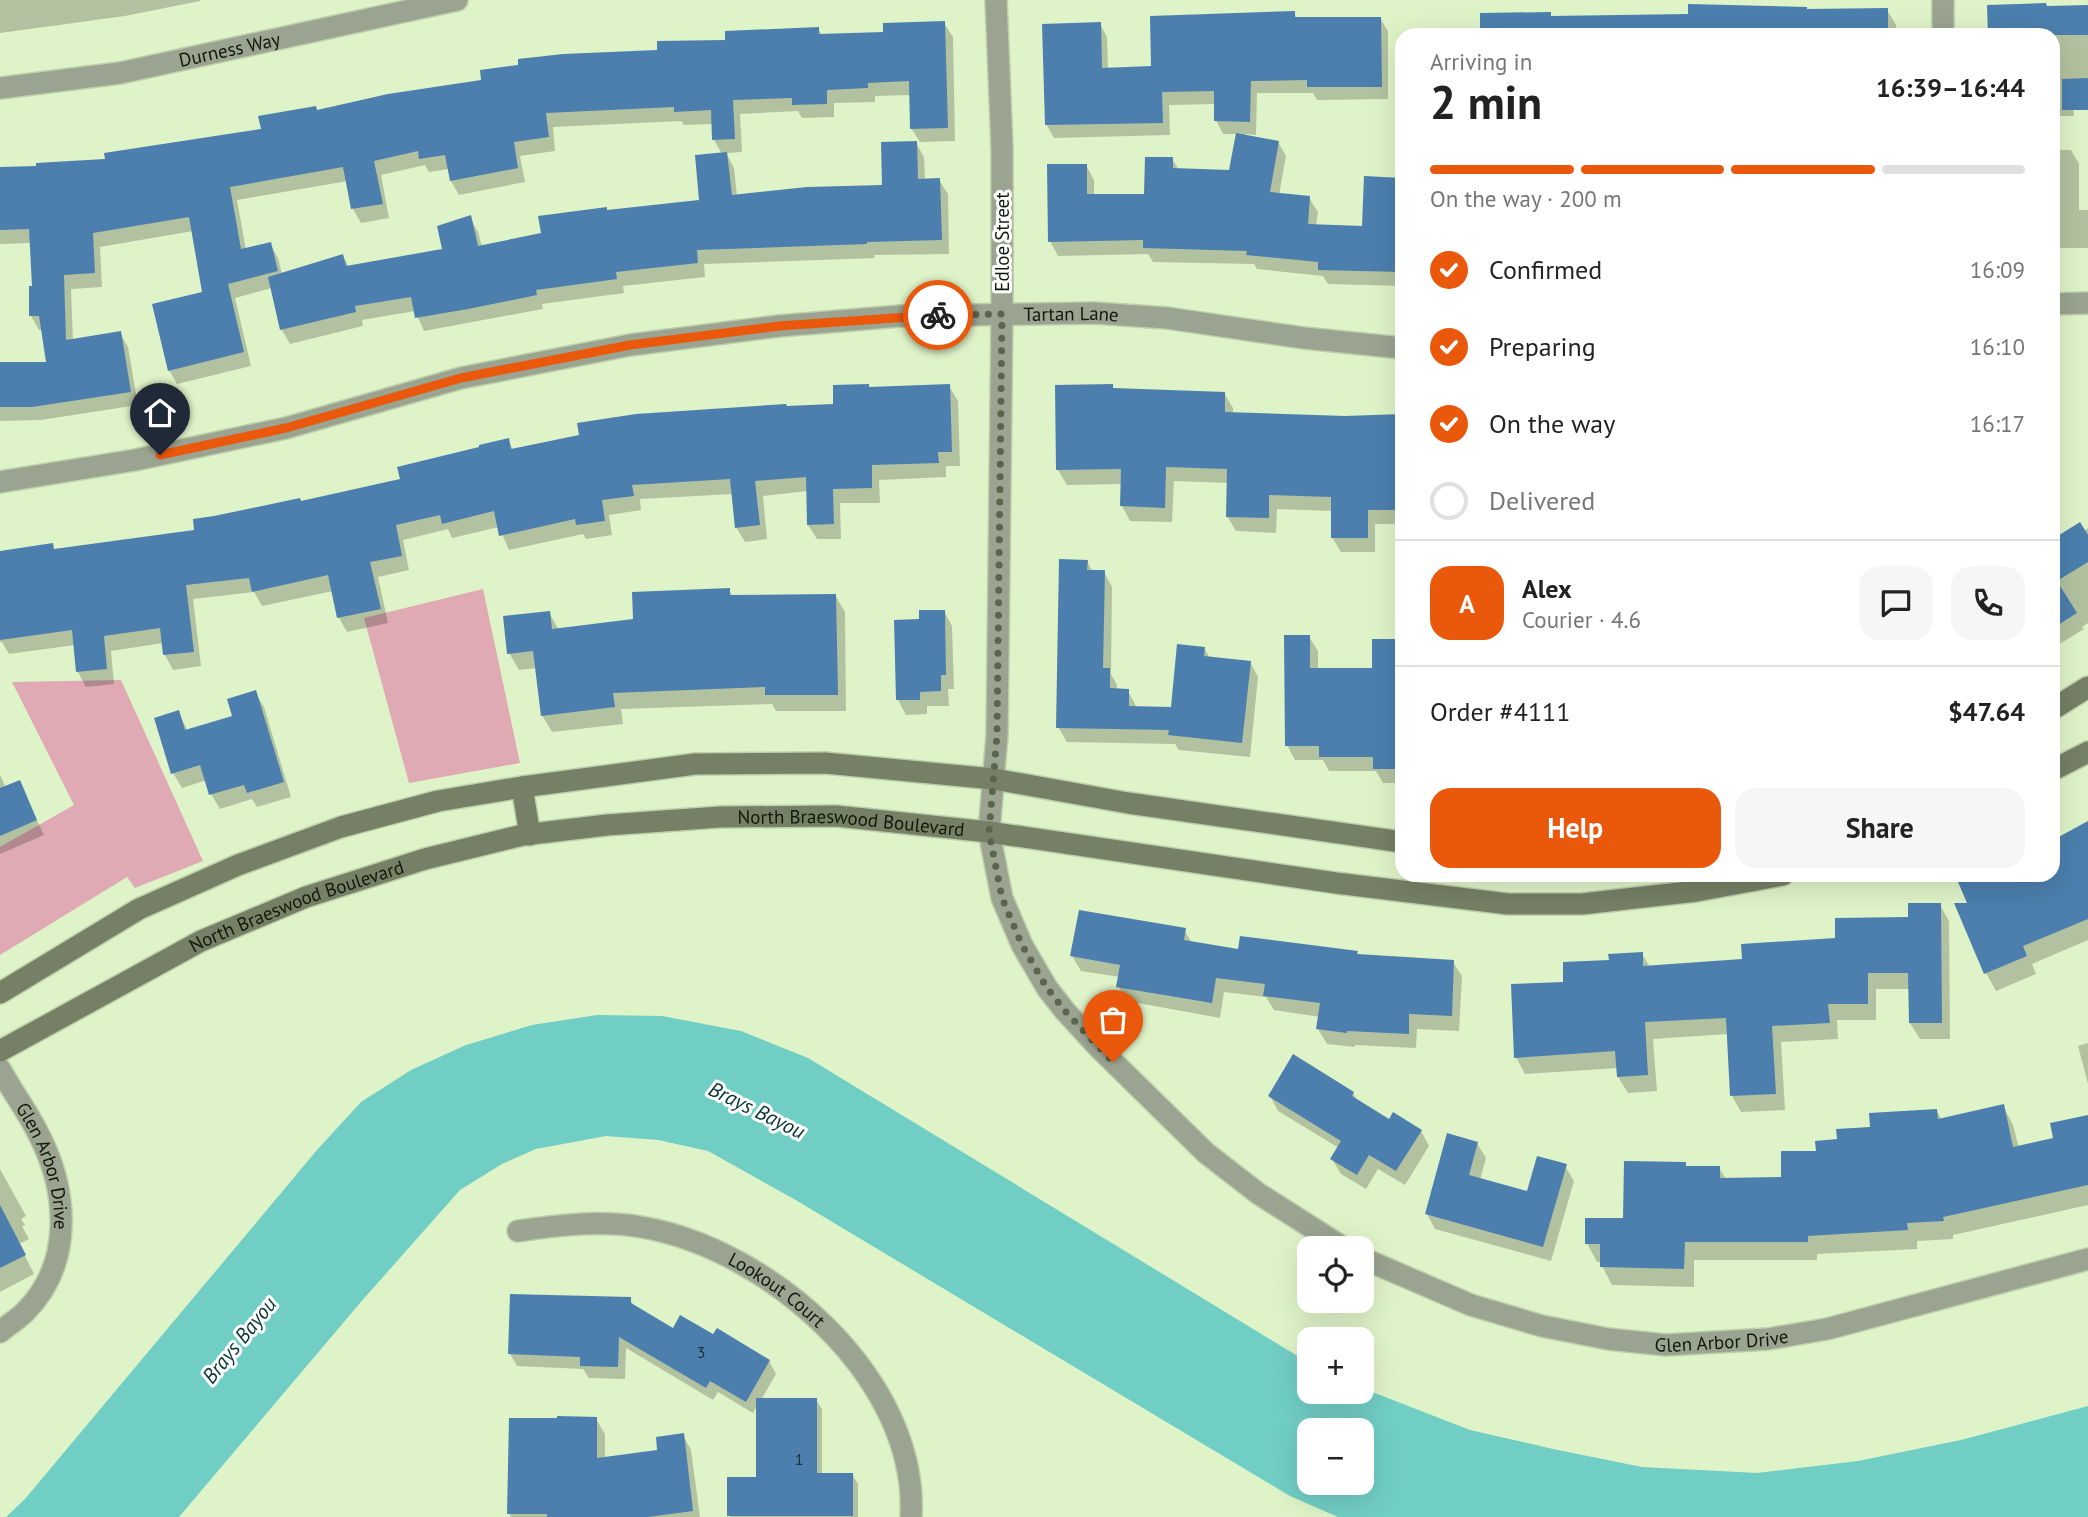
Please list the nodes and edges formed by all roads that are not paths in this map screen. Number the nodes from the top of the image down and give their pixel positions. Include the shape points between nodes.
1 (457, 0) edge
2 (996, 0) edge
3 (1942, 0) edge
4 (1943, 28) edge
5 (0, 88) edge
6 (2088, 303) edge
7 (2060, 304) edge
8 (1002, 314) junction
9 (1395, 347) edge
10 (0, 482) edge
11 (2088, 687) edge
12 (2060, 705) edge
13 (2088, 752) edge
14 (2060, 766) edge
15 (994, 779) junction
16 (522, 787) junction
17 (989, 832) junction
18 (530, 835) junction
19 (1395, 841) edge
20 (1745, 882) edge
21 (0, 993) edge
22 (0, 1051) edge
23 (0, 1069) edge
24 (518, 1231) dead end
25 (1325, 1236) edge
26 (2088, 1259) edge
27 (1374, 1263) edge
28 (0, 1332) edge
29 (911, 1517) edge

1 - 5 street, Durness Way via 120,72
2 - 8 street, Edloe Street
3 - 4 street
6 - 7 street
8 - 9 street, Tartan Lane via 1167,318
8 - 10 street, Tartan Lane via 900,316 630,345 461,378 286,428
8 - 15 street, Edloe Street
11 - 12 main road
13 - 14 main road
15 - 16 main road via 825,764 695,764
15 - 17 street
15 - 19 main road via 1141,806
16 - 18 main road
16 - 21 main road via 438,801 354,824 238,865 139,909
17 - 18 main road, North Braeswood Boulevard via 836,816 720,817
17 - 20 main road, North Braeswood Boulevard via 1508,904 1583,904
17 - 25 street via 1002,898 1047,988 1065,1011 1206,1153 1258,1194
18 - 22 main road, North Braeswood Boulevard via 425,859 306,897 201,941
23 - 28 street, Glen Arbor Drive via 39,1135 54,1172 63,1230 56,1263 41,1291 26,1312
24 - 29 street, Lookout Court via 564,1224 640,1226 731,1256 765,1278 819,1318 878,1394 902,1453 912,1498
26 - 27 street, Glen Arbor Drive via 1827,1329 1768,1339 1666,1345 1608,1339 1530,1322 1471,1305

